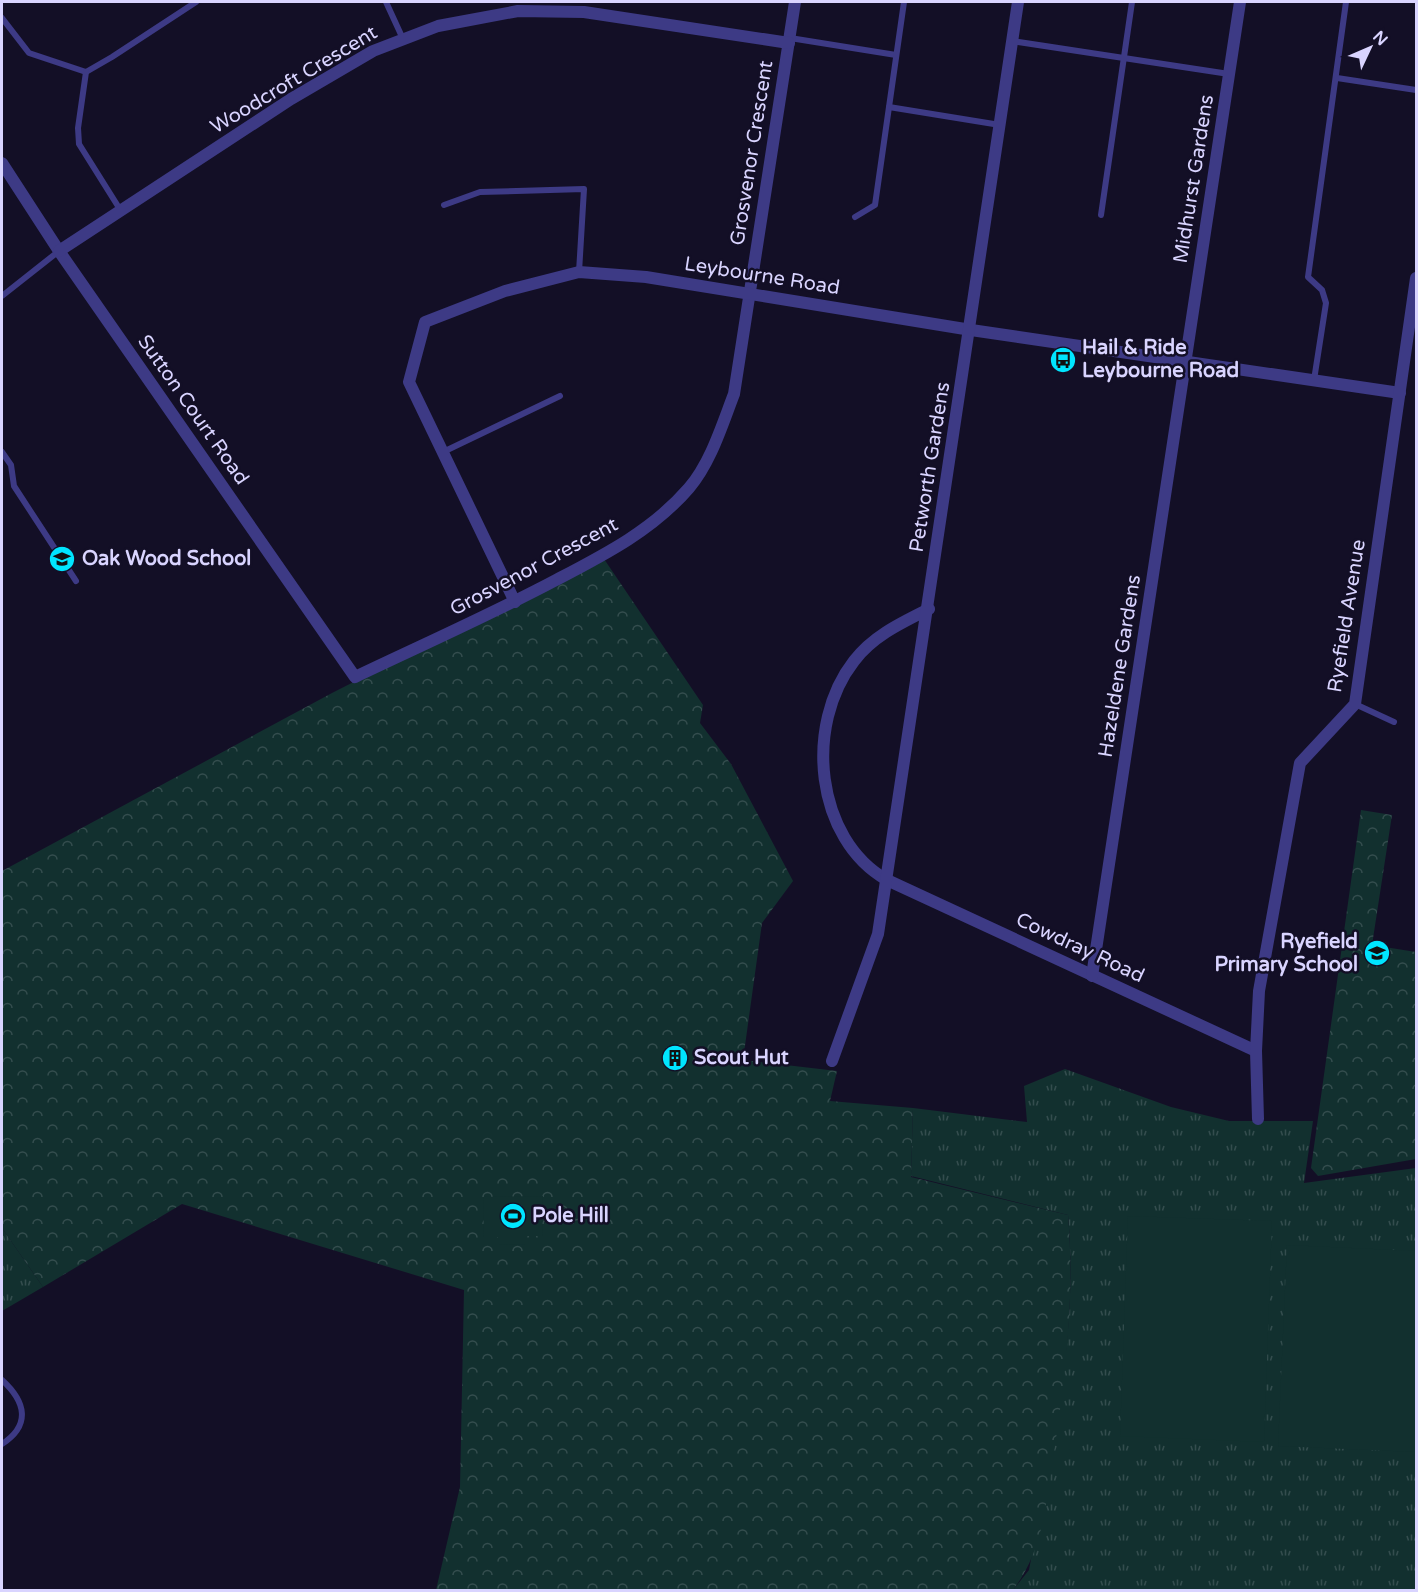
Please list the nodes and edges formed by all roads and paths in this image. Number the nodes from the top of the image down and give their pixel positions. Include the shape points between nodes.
1 (196, 2) edge
2 (386, 2) edge
3 (795, 2) edge
4 (904, 2) edge
5 (1018, 2) edge
6 (1132, 2) edge
7 (1240, 2) edge
8 (1346, 2) edge
9 (2, 18) edge
10 (404, 39) junction
11 (789, 40) junction
12 (1012, 41) junction
13 (896, 55) junction
14 (1123, 58) junction
15 (86, 72) junction
16 (1229, 74) junction
17 (1337, 78) junction
18 (1416, 90) edge
19 (889, 107) junction
20 (1000, 125) junction
21 (2, 163) edge
22 (444, 206) dead end
23 (121, 211) junction
24 (1101, 215) dead end
25 (855, 217) dead end
26 (59, 251) junction
27 (579, 272) junction
28 (1416, 278) edge
29 (751, 294) junction
30 (2, 296) edge
31 (970, 330) junction
32 (1186, 362) junction
33 (1314, 381) junction
34 (1400, 393) junction
35 (560, 396) dead end
36 (2, 452) edge
37 (443, 452) junction
38 (76, 580) dead end
39 (515, 602) junction
40 (929, 609) junction
41 (355, 677) joint
42 (1354, 704) junction
43 (1394, 723) dead end
44 (888, 880) junction
45 (1092, 976) junction
46 (1256, 1051) junction
47 (832, 1061) dead end
48 (1258, 1119) dead end
49 (2, 1380) edge
50 (2, 1444) edge

1 - 15 lane
2 - 10 lane
3 - 11 street, Grosvenor Crescent
4 - 13 lane
5 - 12 street
6 - 14 lane
7 - 16 street, Midhurst Gardens
8 - 17 lane
9 - 15 lane via 29,53
10 - 11 street, Woodcroft Crescent via 438,26 518,11 584,12
10 - 23 street, Woodcroft Crescent via 373,51 291,99
11 - 13 lane
11 - 29 street, Grosvenor Crescent
12 - 14 lane
12 - 20 street
13 - 19 lane
14 - 16 lane
14 - 24 lane
15 - 23 lane via 79,144
16 - 32 street, Midhurst Gardens
17 - 18 lane
17 - 33 lane via 1308,277 1322,290 1326,303
19 - 20 lane
19 - 25 lane via 875,205
20 - 31 street
21 - 26 street, Sutton Court Road
22 - 27 lane via 480,192 584,189
23 - 26 street, Woodcroft Crescent
26 - 30 lane
26 - 41 street, Sutton Court Road
27 - 29 street, Leybourne Road via 645,277
27 - 37 street, Leybourne Road via 505,291 425,322 409,382
28 - 34 street, Ryefield Avenue
29 - 31 street, Leybourne Road
29 - 39 street, Grosvenor Crescent via 734,394 718,436 691,486 623,545
31 - 32 street, Leybourne Road
31 - 40 street, Petworth Gardens
32 - 33 street, Leybourne Road
32 - 45 street, Hazeldene Gardens
33 - 34 street, Leybourne Road
34 - 42 street, Ryefield Avenue
35 - 37 lane
36 - 38 lane via 10,465 14,486
37 - 39 street, Leybourne Road
39 - 41 street, Grosvenor Crescent
40 - 44 street, Petworth Gardens
40 - 44 street via 873,641 854,661 841,683 826,736 826,792 836,824 868,869
42 - 43 lane
42 - 46 street, Ryefield Avenue via 1300,763 1259,991
44 - 45 street, Cowdray Road
44 - 47 street, Petworth Gardens via 878,934
45 - 46 street, Cowdray Road
46 - 48 street, Ryefield Avenue
49 - 50 lane via 16,1398 22,1420 13,1437

